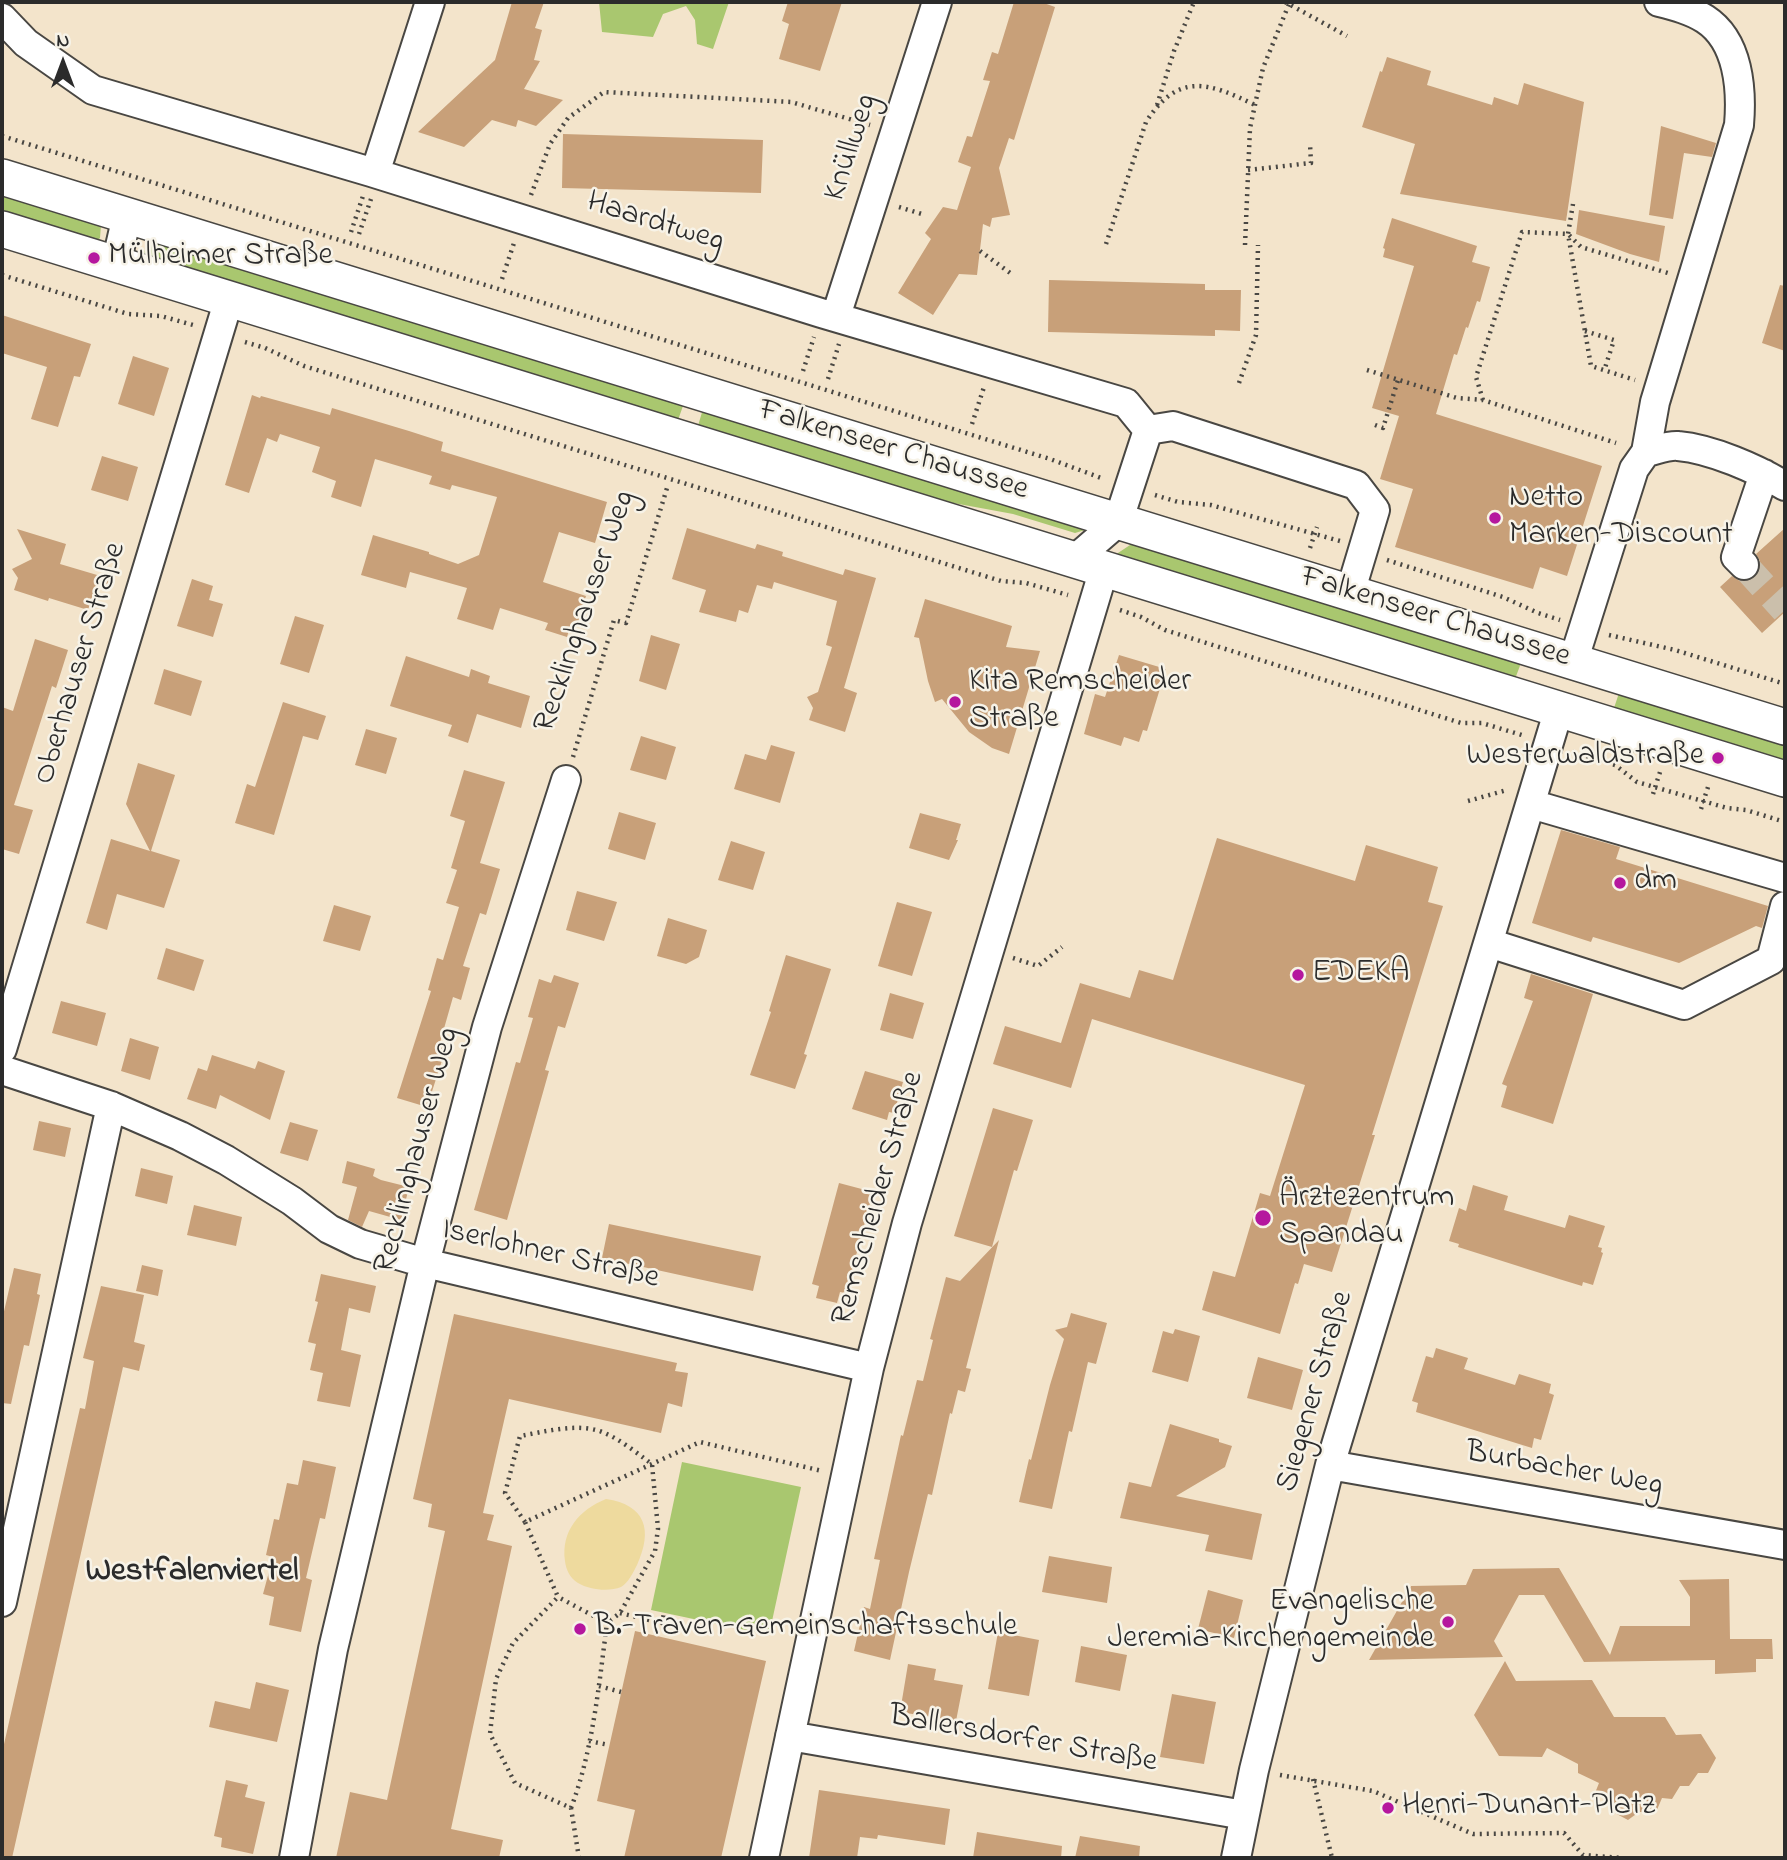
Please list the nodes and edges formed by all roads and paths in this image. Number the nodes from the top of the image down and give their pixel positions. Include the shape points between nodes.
1 (430, 2) edge
2 (937, 2) edge
3 (1194, 2) edge
4 (1659, 2) edge
5 (1287, 3) edge
6 (2, 18) edge
7 (1347, 36) dead end
8 (1255, 105) junction
9 (1156, 106) junction
10 (895, 132) junction
11 (2, 136) edge
12 (1311, 144) dead end
13 (1248, 170) junction
14 (375, 173) junction
15 (2, 177) edge
16 (1573, 204) dead end
17 (127, 216) junction
18 (522, 219) junction
19 (2, 229) edge
20 (351, 232) dead end
21 (359, 234) dead end
22 (1568, 234) junction
23 (1106, 244) dead end
24 (1245, 245) dead end
25 (1258, 245) dead end
26 (980, 251) dead end
27 (116, 264) junction
28 (1669, 274) dead end
29 (2, 275) edge
30 (1013, 275) dead end
31 (502, 279) dead end
32 (229, 299) junction
33 (836, 316) junction
34 (180, 321) dead end
35 (1585, 331) junction
36 (265, 348) dead end
37 (992, 363) junction
38 (1367, 370) dead end
39 (1604, 371) junction
40 (1398, 380) junction
41 (1636, 380) dead end
42 (1239, 383) dead end
43 (1483, 400) junction
44 (972, 424) dead end
45 (1375, 425) dead end
46 (1148, 430) junction
47 (1616, 443) dead end
48 (1646, 452) junction
49 (1090, 475) dead end
50 (1774, 480) edge
51 (667, 488) dead end
52 (1118, 522) junction
53 (1317, 527) dead end
54 (1310, 548) dead end
55 (1089, 565) junction
56 (1744, 565) dead end
57 (1056, 591) dead end
58 (1350, 593) junction
59 (1141, 617) dead end
60 (1634, 643) dead end
61 (1573, 662) junction
62 (1785, 684) edge
63 (1559, 709) junction
64 (1785, 727) edge
65 (1501, 728) dead end
66 (1589, 756) dead end
67 (1660, 771) dead end
68 (1785, 779) edge
69 (566, 780) joint
70 (1655, 787) junction
71 (1708, 787) dead end
72 (1653, 794) dead end
73 (1520, 797) junction
74 (1468, 801) dead end
75 (1704, 801) junction
76 (1701, 809) dead end
77 (1785, 822) edge
78 (1785, 878) edge
79 (1785, 906) edge
80 (1489, 943) junction
81 (1062, 947) dead end
82 (1009, 957) dead end
83 (2, 1049) edge
84 (2, 1070) edge
85 (111, 1106) junction
86 (425, 1263) junction
87 (869, 1367) junction
88 (652, 1464) junction
89 (1330, 1465) junction
90 (829, 1473) dead end
91 (525, 1522) junction
92 (1785, 1545) edge
93 (558, 1597) junction
94 (2, 1602) edge
95 (620, 1613) junction
96 (664, 1613) dead end
97 (607, 1623) junction
98 (599, 1686) junction
99 (621, 1692) dead end
100 (789, 1736) junction
101 (589, 1741) junction
102 (610, 1745) dead end
103 (1279, 1775) dead end
104 (1313, 1779) junction
105 (571, 1808) junction
106 (1244, 1815) junction
107 (294, 1858) edge
108 (579, 1858) edge
109 (764, 1858) edge
110 (1236, 1858) edge
111 (1332, 1858) edge
112 (1622, 1858) edge

1 - 14 street
2 - 10 street, Knüllweg
3 - 9 path
4 - 48 street via 1707,20 1727,42 1741,100 1739,125 1655,402
5 - 7 path
5 - 8 path
6 - 14 street, Haardtweg via 26,43 93,90
8 - 9 path via 1199,85 1182,89
8 - 13 path
9 - 23 path via 1146,122
10 - 18 path via 791,102 604,92 568,118 550,144
10 - 33 street, Knüllweg
11 - 49 path
12 - 13 path via 1311,163
13 - 24 path
14 - 18 street, Haardtweg
14 - 20 path
14 - 21 path
15 - 17 main road, Falkenseer Chaussee
16 - 22 path
17 - 27 street
17 - 52 main road, Falkenseer Chaussee
18 - 31 path
18 - 33 street, Haardtweg
19 - 27 main road, Falkenseer Chaussee
22 - 28 path via 1581,247
22 - 35 path
22 - 43 path via 1522,232 1476,377
25 - 42 path via 1256,335
26 - 30 path
27 - 32 main road, Falkenseer Chaussee
29 - 34 path via 128,314
32 - 55 main road, Falkenseer Chaussee
32 - 83 street, Oberhauser Straße
33 - 37 street, Haardtweg
35 - 39 path via 1591,366
35 - 39 path via 1614,340
36 - 57 path via 304,366 974,573
37 - 44 path
37 - 46 street, Haardtweg via 1126,403
38 - 40 path
39 - 41 path
40 - 43 path via 1457,398
40 - 45 path via 1383,428
43 - 47 path
46 - 52 street
46 - 58 street via 1173,425 1356,485 1375,510
48 - 50 street via 1676,446
48 - 61 street via 1634,469
50 - 56 street via 1736,556
51 - 69 path, Recklinghauser Weg via 626,623 614,620
52 - 55 street
52 - 58 main road, Falkenseer Chaussee
53 - 54 path
55 - 63 main road, Falkenseer Chaussee
55 - 87 street, Remscheider Straße
58 - 61 main road, Falkenseer Chaussee
59 - 65 path via 1165,630 1461,723
60 - 62 path via 1675,650
61 - 63 main road
61 - 64 main road, Falkenseer Chaussee
63 - 68 main road, Falkenseer Chaussee
63 - 73 street, Siegener Straße
66 - 70 path
67 - 70 path
69 - 86 street, Recklinghauser Weg via 487,1027
70 - 72 path
70 - 75 path
71 - 75 path
73 - 74 path
73 - 78 street
73 - 80 street, Siegener Straße
75 - 76 path
75 - 77 path
79 - 80 street via 1771,960 1684,1005
80 - 89 street, Siegener Straße
81 - 82 path via 1038,966
84 - 85 street, Iserlohner Straße
85 - 86 street, Iserlohner Straße via 226,1160 329,1229 360,1244
85 - 94 street
86 - 87 street, Iserlohner Straße
86 - 107 street, Recklinghauser Weg via 333,1649
87 - 100 street, Remscheider Straße
88 - 90 path via 701,1442
88 - 91 path
88 - 91 path via 595,1430 559,1429 520,1436 505,1493
88 - 95 path via 658,1529 655,1551
89 - 92 street, Burbacher Weg
89 - 106 street, Siegener Straße
91 - 93 path
93 - 97 path
93 - 105 path via 513,1643 496,1679 490,1734 515,1783
95 - 96 path via 662,1623
95 - 97 path
97 - 98 path
98 - 99 path
98 - 101 path
100 - 106 street, Ballersdorfer Straße
100 - 109 street, Remscheider Straße
101 - 102 path
101 - 105 path
103 - 104 path
104 - 111 path
104 - 112 path via 1373,1791 1472,1834 1564,1833 1583,1855
105 - 108 path
106 - 110 street, Siegener Straße

